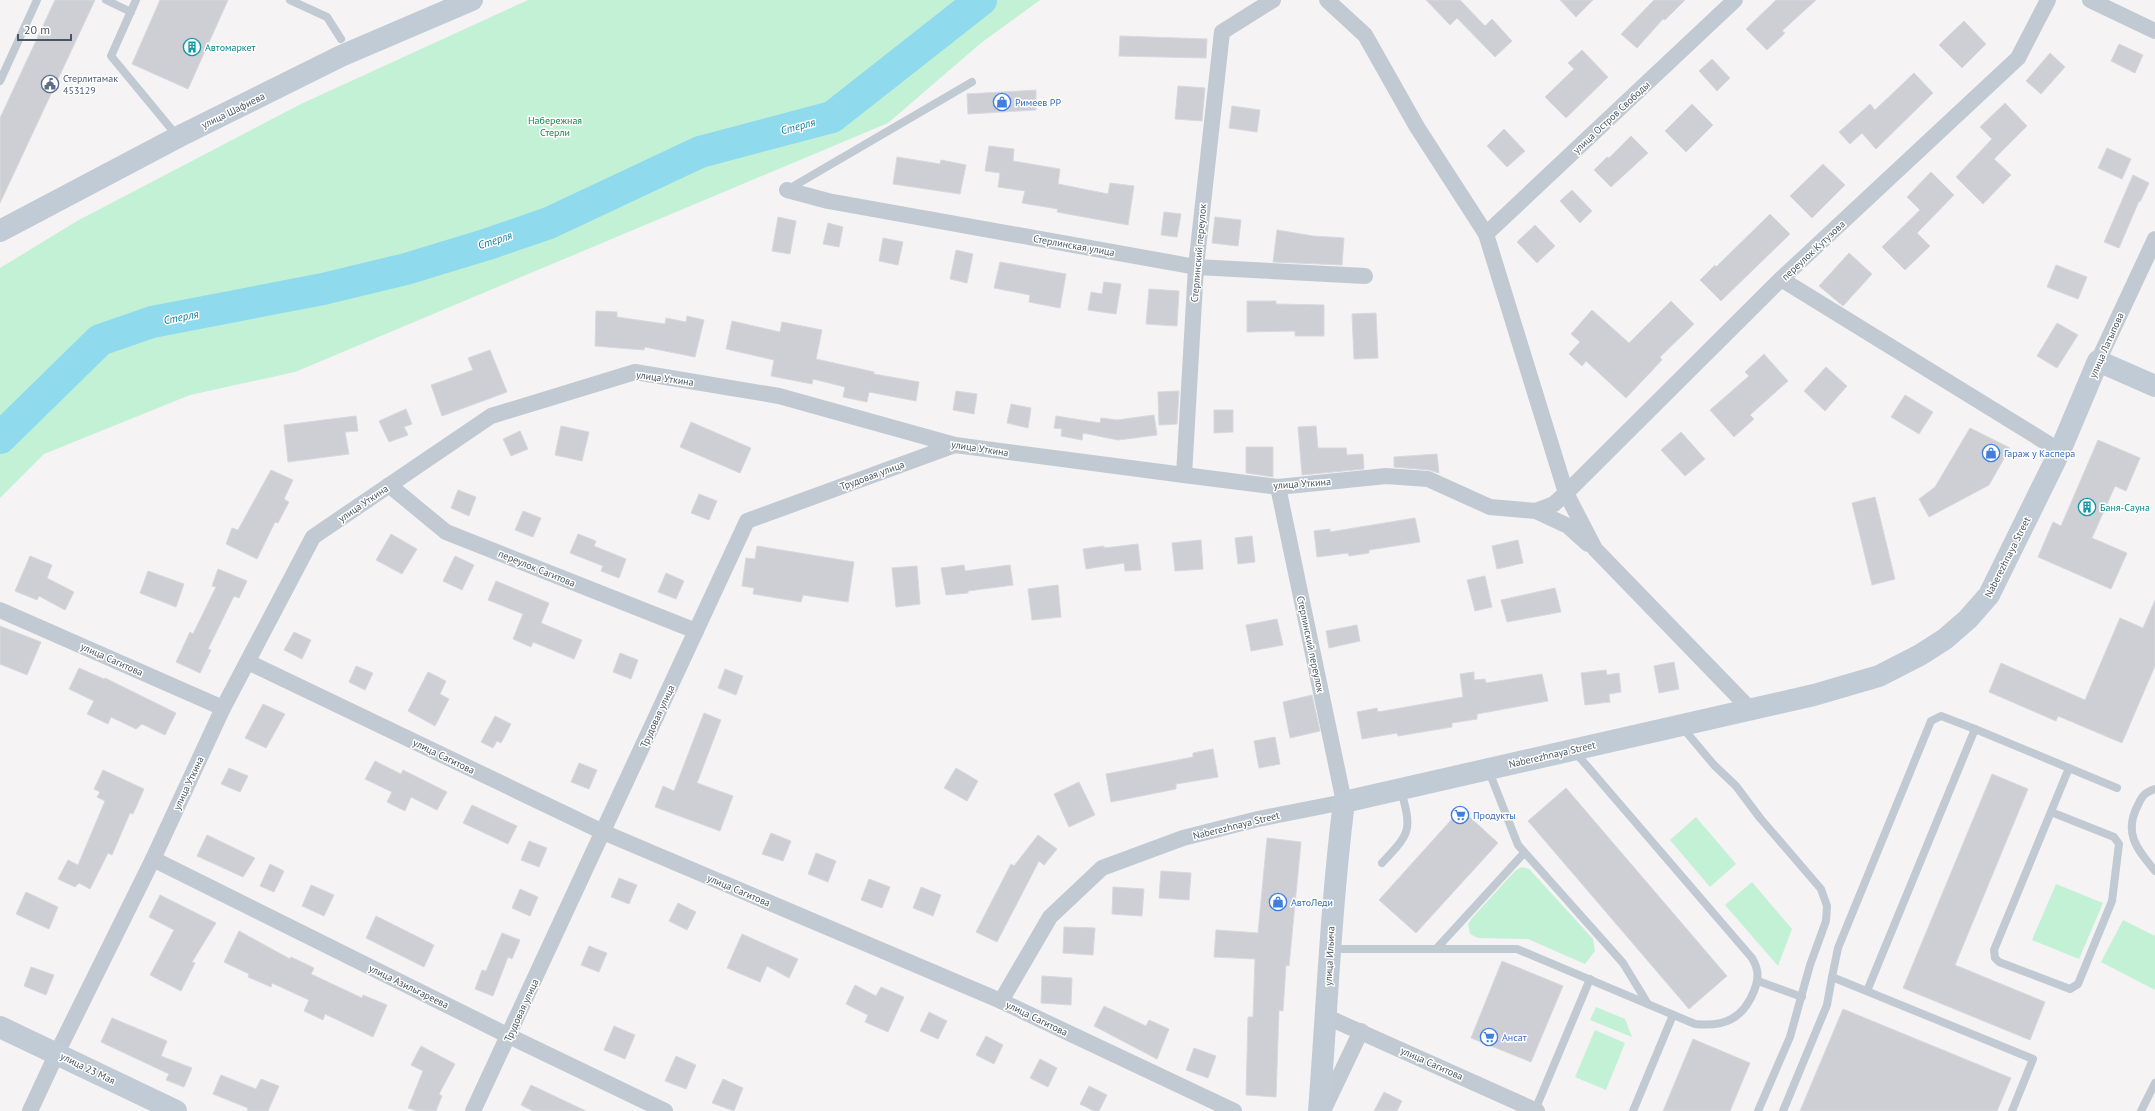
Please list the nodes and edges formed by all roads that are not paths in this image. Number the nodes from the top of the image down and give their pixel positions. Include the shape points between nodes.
1 (37, 0) edge
2 (106, 0) edge
3 (136, 0) edge
4 (290, 0) edge
5 (472, 0) edge
6 (1273, 0) edge
7 (1327, 0) edge
8 (1735, 0) edge
9 (2048, 0) edge
10 (2090, 0) edge
11 (131, 12) junction
12 (2155, 31) edge
13 (341, 39) dead end
14 (0, 81) edge
15 (972, 82) dead end
16 (178, 137) junction
17 (787, 190) joint
18 (0, 231) edge
19 (1486, 234) junction
20 (2155, 239) edge
21 (1196, 267) junction
22 (1365, 276) dead end
23 (1782, 278) junction
24 (2098, 361) junction
25 (2155, 386) edge
26 (955, 445) junction
27 (2060, 451) junction
28 (1184, 475) junction
29 (389, 485) junction
30 (1278, 487) junction
31 (1566, 493) junction
32 (1536, 511) junction
33 (1594, 550) junction
34 (0, 610) edge
35 (696, 631) junction
36 (248, 662) junction
37 (223, 708) junction
38 (1750, 709) junction
39 (1680, 725) junction
40 (1975, 729) junction
41 (1573, 749) junction
42 (2069, 768) junction
43 (1488, 769) junction
44 (2117, 788) dead end
45 (1401, 789) junction
46 (2155, 789) edge
47 (1344, 802) junction
48 (2051, 812) junction
49 (603, 832) junction
50 (1524, 853) junction
51 (153, 860) junction
52 (1382, 863) dead end
53 (2155, 871) edge
54 (1438, 948) junction
55 (1329, 950) junction
56 (1832, 977) junction
57 (1590, 978) junction
58 (1758, 980) junction
59 (1866, 991) junction
60 (1802, 997) junction
61 (1001, 1001) junction
62 (1648, 1004) junction
63 (1672, 1015) junction
64 (1327, 1017) junction
65 (0, 1027) edge
66 (1361, 1031) junction
67 (509, 1036) junction
68 (57, 1053) junction
69 (2155, 1084) edge
70 (30, 1111) edge
71 (176, 1111) edge
72 (473, 1111) edge
73 (665, 1111) edge
74 (1234, 1111) edge
75 (1319, 1111) edge
76 (1322, 1111) edge
77 (1536, 1111) edge
78 (1633, 1111) edge
79 (1758, 1111) edge
80 (1783, 1111) edge
81 (2012, 1111) edge
82 (2141, 1111) edge

1 - 14 lane
2 - 11 lane
3 - 11 lane
4 - 13 lane via 327,17
5 - 16 street, улица Шафиева via 341,56
6 - 21 street, Стерлинский переулок via 1222,32
7 - 19 street via 1365,35 1417,127
8 - 19 street, улица Остров Свободы
9 - 23 street, переулок Кутузова via 2018,58
10 - 12 street
11 - 16 lane via 111,56
15 - 17 lane
16 - 18 street, улица Шафиева
17 - 21 street, Стерлинская улица via 828,201
19 - 31 street
20 - 24 street, улица Латыпова
21 - 22 street, Стерлинская улица
21 - 28 street, Стерлинский переулок
23 - 27 street
23 - 31 street, переулок Кутузова
24 - 25 street
24 - 27 street, улица Латыпова
26 - 28 street, улица Уткина
26 - 29 street, улица Уткина via 779,396 635,372 491,416
26 - 35 street, Трудовая улица via 747,521
27 - 38 street, Naberezhnaya Street via 1989,595 1968,619 1945,639 1878,676 1828,692
28 - 30 street, улица Уткина
29 - 35 street, переулок Сагитова via 446,532
29 - 36 street, улица Уткина via 313,537
30 - 32 street, улица Уткина via 1386,476 1428,479 1490,507
30 - 47 street, Стерлинский переулок
31 - 32 street, улица Уткина via 1554,504
31 - 33 street
32 - 33 street via 1568,526
33 - 38 street
34 - 37 street, улица Сагитова
35 - 49 street, Трудовая улица
36 - 37 street, улица Уткина
36 - 49 street, улица Сагитова
37 - 51 street, улица Уткина
38 - 39 street, Naberezhnaya Street
39 - 41 street, Naberezhnaya Street
39 - 60 lane via 1714,765 1736,786 1823,892 1827,906 1826,921 1810,965
40 - 42 lane
40 - 56 lane via 1941,716 1932,721 1838,948
40 - 59 lane
41 - 43 street, Naberezhnaya Street
41 - 58 lane via 1752,958
42 - 44 lane
42 - 48 lane
43 - 45 street, Naberezhnaya Street
43 - 50 lane via 1516,840
45 - 47 street, Naberezhnaya Street
45 - 52 lane via 1409,824 1407,833
46 - 53 lane via 2143,795 2133,814 2131,831 2136,846
47 - 55 street, улица Ильича
47 - 61 street, Naberezhnaya Street via 1258,819 1183,838 1102,868 1050,917
48 - 48 lane via 1994,953 1999,962 2070,990 2078,984 2111,904 2119,844 2114,838
49 - 61 street, улица Сагитова
49 - 67 street, Трудовая улица
50 - 54 lane
50 - 62 lane via 1623,963
51 - 67 street, улица Азильгареева
51 - 68 street, улица Уткина
54 - 55 lane
54 - 57 lane via 1517,949
55 - 64 street, улица Ильича
56 - 59 lane
56 - 80 lane via 1827,1004
57 - 62 lane
57 - 77 lane
58 - 60 lane
58 - 63 lane via 1747,1006 1731,1020 1706,1025 1695,1024
59 - 81 lane via 2033,1060
60 - 79 lane via 1790,1037
61 - 74 street, улица Сагитова
62 - 63 lane
63 - 78 lane
64 - 66 street, улица Сагитова
64 - 75 street, улица Ильича
65 - 68 street, улица 23 Мая
66 - 76 street
66 - 77 street, улица Сагитова
67 - 72 street, Трудовая улица
67 - 73 street, улица Азильгареева
68 - 70 street, улица Уткина
68 - 71 street, улица 23 Мая
69 - 82 lane

